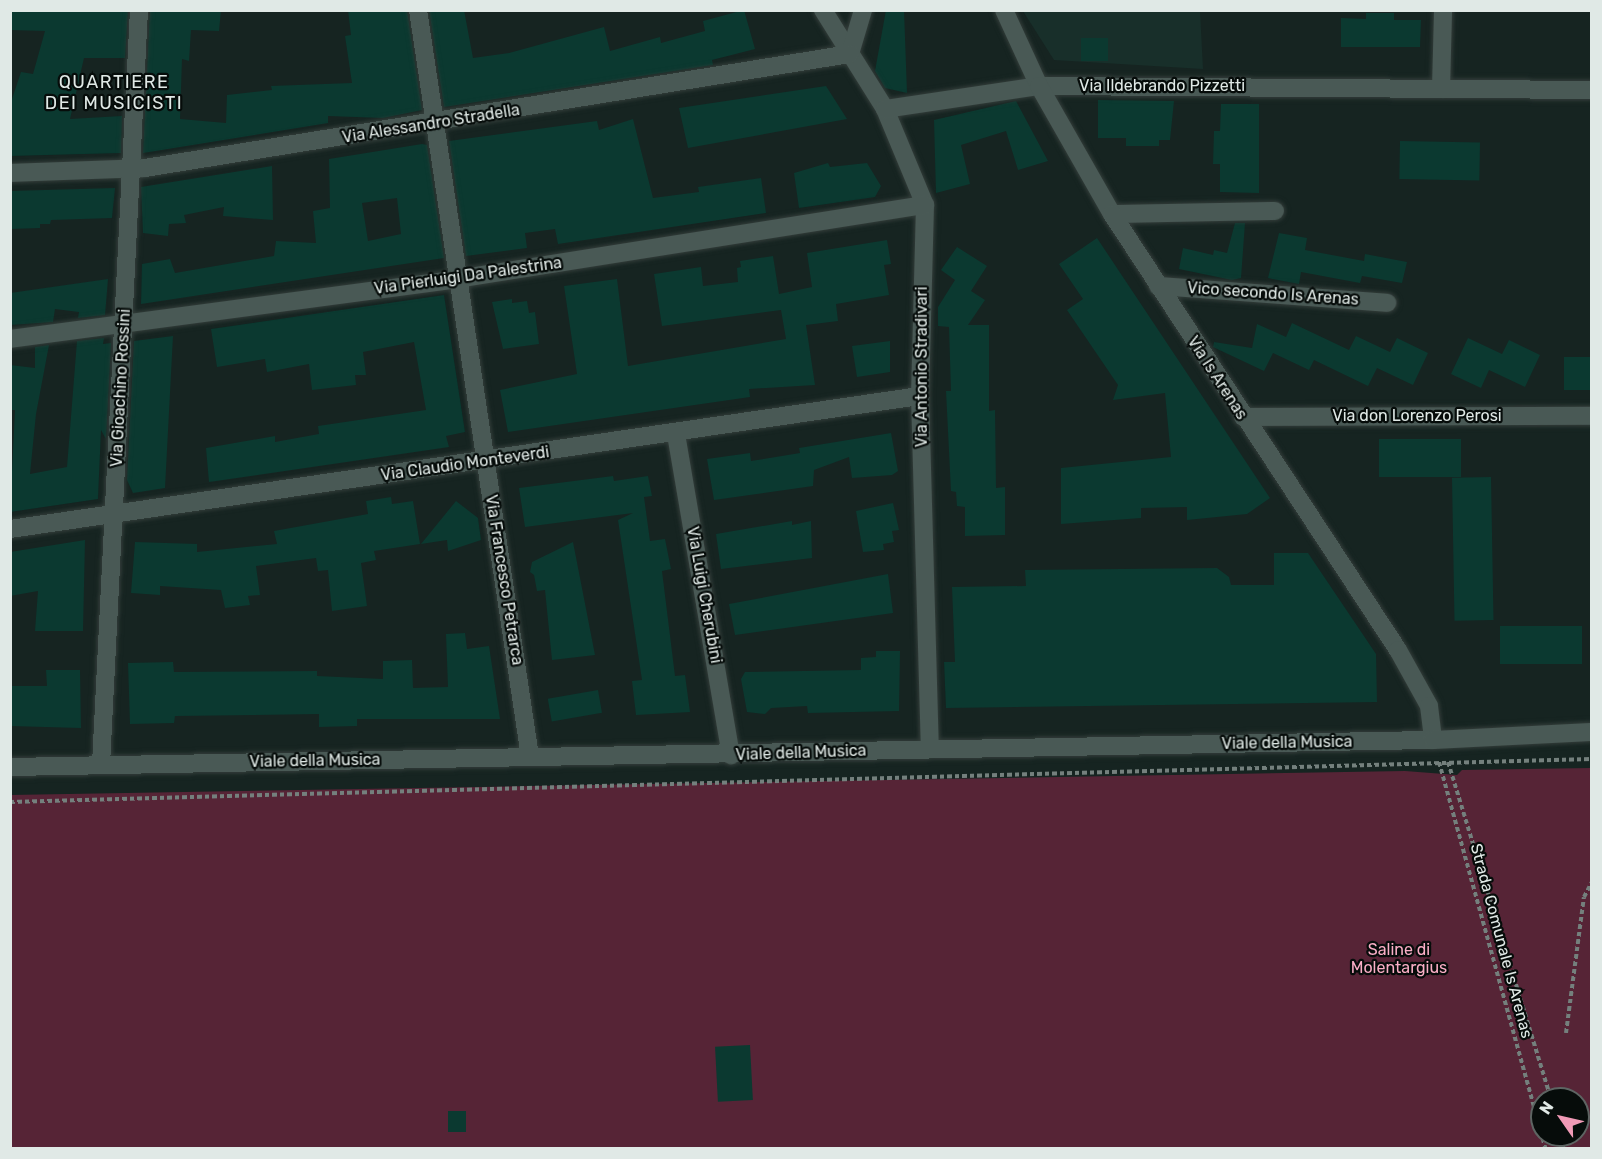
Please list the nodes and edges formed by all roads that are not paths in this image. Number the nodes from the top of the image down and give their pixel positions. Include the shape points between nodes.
1 (139, 10) edge
2 (418, 10) edge
3 (823, 10) edge
4 (862, 10) edge
5 (1004, 10) edge
6 (1443, 10) edge
7 (850, 54) junction
8 (1040, 86) junction
9 (1441, 89) junction
10 (1592, 90) edge
11 (885, 109) junction
12 (436, 124) junction
13 (133, 169) junction
14 (10, 173) edge
15 (925, 205) junction
16 (1275, 212) dead end
17 (1112, 214) junction
18 (457, 279) junction
19 (1158, 286) junction
20 (1388, 303) dead end
21 (124, 324) junction
22 (10, 339) edge
23 (920, 396) junction
24 (1592, 416) edge
25 (1243, 417) junction
26 (676, 434) junction
27 (486, 461) junction
28 (114, 513) junction
29 (10, 529) edge
30 (1592, 732) edge
31 (1433, 740) junction
32 (930, 749) junction
33 (731, 755) junction
34 (531, 757) junction
35 (100, 765) junction
36 (10, 767) edge

1 - 13 street, Via Gioachino Rossini
2 - 12 street, Via Francesco Petrarca
3 - 7 street, Via Antonio Stradivari
4 - 7 street
5 - 8 street, Via Is Arenas
6 - 9 street
7 - 11 street, Via Antonio Stradivari
7 - 12 street, Via Alessandro Stradella
8 - 9 street, Via Ildebrando Pizzetti
8 - 11 street, Via Ildebrando Pizzetti
8 - 17 street, Via Is Arenas
9 - 10 street, Via Ildebrando Pizzetti
11 - 15 street, Via Antonio Stradivari
12 - 13 street, Via Alessandro Stradella
12 - 18 street, Via Francesco Petrarca
13 - 14 street, Via Alessandro Stradella
13 - 21 street, Via Gioachino Rossini
15 - 18 street, Via Pierluigi Da Palestrina
15 - 23 street, Via Antonio Stradivari
16 - 17 street
17 - 19 street, Via Is Arenas
18 - 21 street, Via Pierluigi Da Palestrina
18 - 27 street, Via Francesco Petrarca
19 - 20 street, Vico secondo Is Arenas
19 - 25 street, Via Is Arenas
21 - 22 street, Via Pierluigi Da Palestrina
21 - 28 street, Via Gioachino Rossini
23 - 26 street, Via Claudio Monteverdi
23 - 32 street, Via Antonio Stradivari
24 - 25 street, Via don Lorenzo Perosi
25 - 31 street, Via Is Arenas via 1398,650 1429,706
26 - 27 street, Via Claudio Monteverdi
26 - 33 street, Via Luigi Cherubini
27 - 28 street, Via Claudio Monteverdi
27 - 34 street, Via Francesco Petrarca
28 - 29 street, Via Claudio Monteverdi
28 - 35 street, Via Gioachino Rossini
30 - 31 street, Viale della Musica
31 - 32 street, Viale della Musica
32 - 33 street, Viale della Musica
33 - 34 street, Viale della Musica
34 - 35 street, Viale della Musica
35 - 36 street, Viale della Musica

